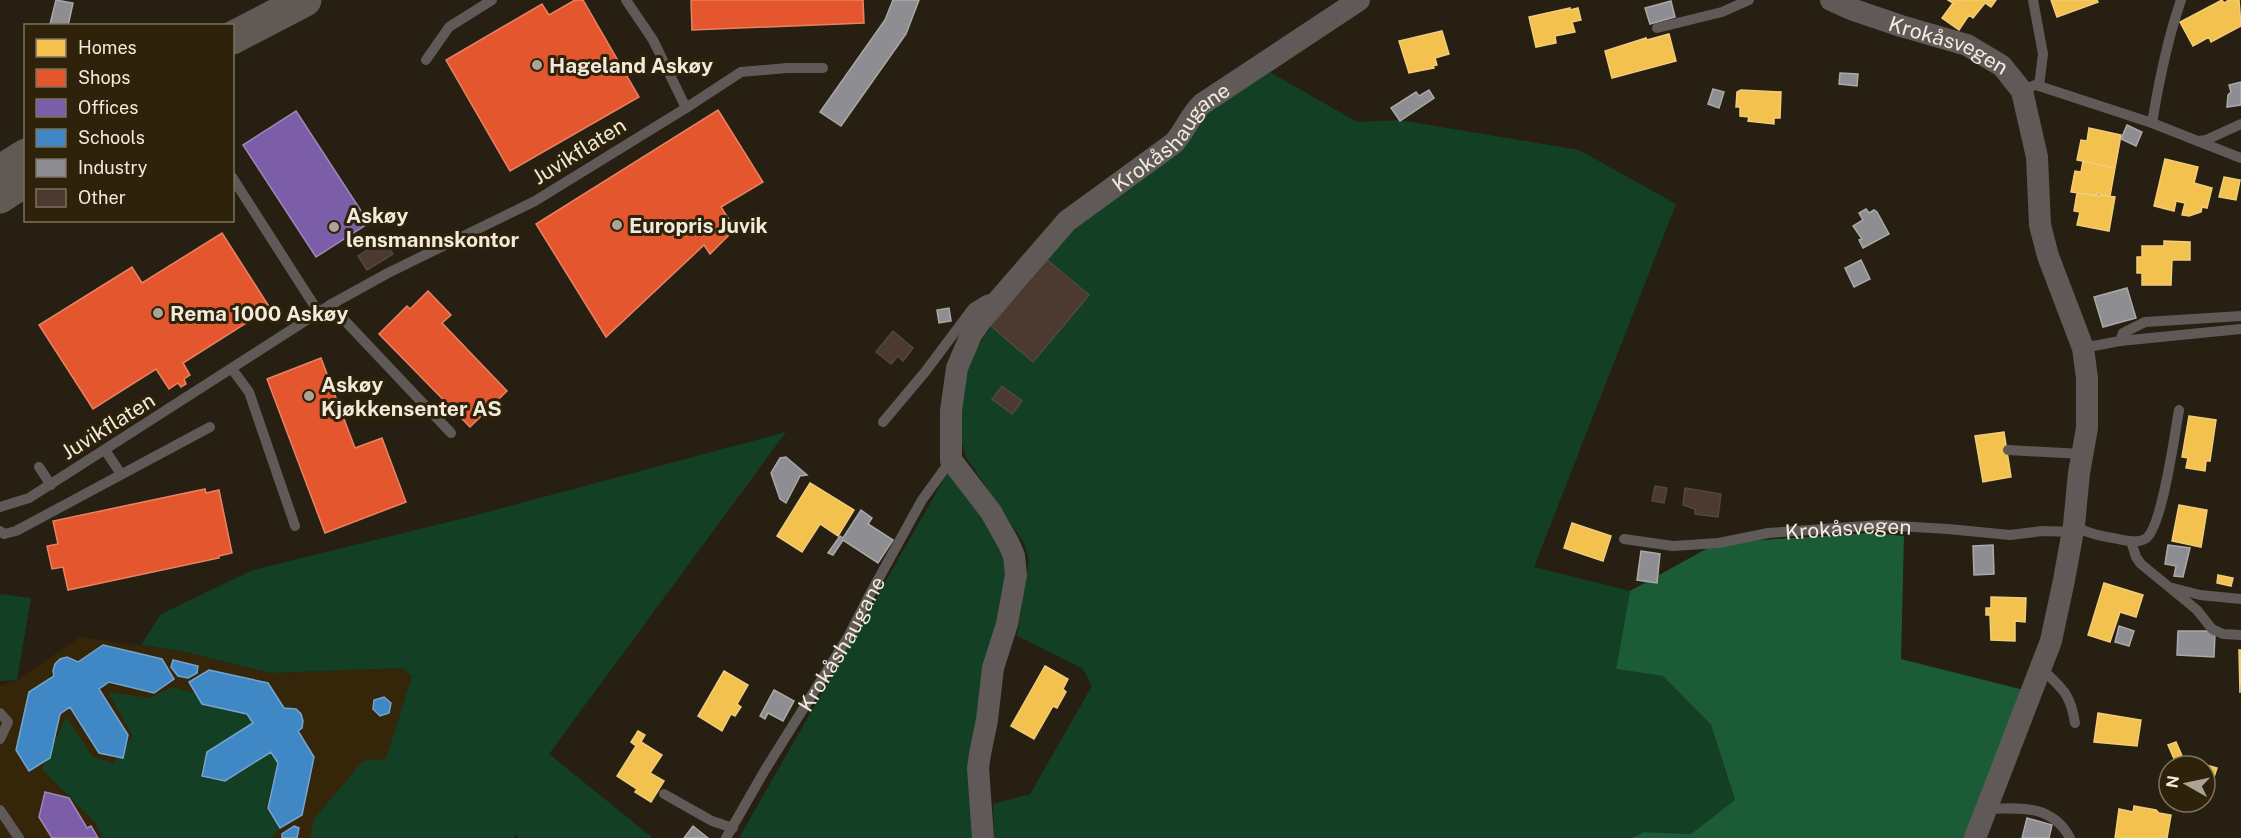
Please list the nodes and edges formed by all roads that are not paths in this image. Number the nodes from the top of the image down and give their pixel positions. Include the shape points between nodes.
1 (305, 0) edge
2 (492, 0) edge
3 (626, 0) edge
4 (1359, 0) edge
5 (1749, 0) edge
6 (1832, 0) edge
7 (2033, 0) edge
8 (2181, 0) edge
9 (1657, 28) dead end
10 (234, 37) edge
11 (426, 60) dead end
12 (823, 68) dead end
13 (2031, 89) junction
14 (686, 108) junction
15 (2152, 123) junction
16 (2241, 124) edge
17 (2198, 141) junction
18 (24, 156) edge
19 (2241, 158) edge
20 (0, 171) edge
21 (234, 180) edge
22 (24, 181) edge
23 (0, 197) edge
24 (1003, 298) junction
25 (330, 305) junction
26 (319, 313) junction
27 (2241, 316) edge
28 (2241, 329) edge
29 (2120, 340) junction
30 (2083, 348) junction
31 (232, 369) junction
32 (2179, 410) dead end
33 (883, 422) dead end
34 (210, 428) dead end
35 (452, 433) dead end
36 (105, 450) junction
37 (2008, 450) dead end
38 (2082, 454) junction
39 (951, 460) junction
40 (39, 467) dead end
41 (121, 474) junction
42 (51, 485) junction
43 (0, 507) edge
44 (295, 526) dead end
45 (2074, 528) junction
46 (0, 531) edge
47 (1624, 539) dead end
48 (2131, 541) junction
49 (2170, 587) junction
50 (2241, 599) edge
51 (2241, 635) edge
52 (2041, 668) junction
53 (0, 713) edge
54 (2075, 723) dead end
55 (0, 739) edge
56 (664, 794) dead end
57 (1987, 809) junction
58 (0, 810) edge
59 (733, 828) junction
60 (19, 838) edge
61 (726, 838) edge
62 (983, 838) edge
63 (1976, 838) edge
64 (2070, 838) edge

1 - 10 main road
2 - 11 lane via 449,27
3 - 14 lane via 653,40
4 - 24 street, Krokåshaugane via 1202,104 1174,143 1067,221
5 - 9 lane via 1722,12
6 - 13 street, Krokåsvegen via 1966,45
7 - 13 lane, Krokåsvegen via 2043,54
8 - 15 lane via 2160,74
12 - 14 lane, Juvikflaten via 741,72
13 - 15 lane
13 - 30 street, Krokåsvegen via 2040,225
14 - 25 lane, Juvikflaten via 534,201
15 - 17 lane
16 - 17 lane
17 - 19 lane
18 - 20 main road
21 - 26 lane
22 - 23 main road
24 - 33 lane via 986,300 973,308
24 - 39 street, Krokåshaugane via 971,335 957,368 951,411
25 - 26 lane, Juvikflaten
25 - 35 lane
26 - 31 lane, Juvikflaten
27 - 29 lane via 2145,322 2123,333
28 - 29 lane
29 - 30 lane
30 - 38 street, Krokåsvegen via 2087,414
31 - 36 lane, Juvikflaten
31 - 44 lane via 249,392
32 - 48 lane via 2156,525 2145,539
34 - 41 lane
36 - 41 lane
36 - 42 lane, Juvikflaten
37 - 38 lane
38 - 45 street, Krokåsvegen
39 - 59 lane, Krokåshaugane via 922,500 848,637
39 - 62 street via 1010,543 1016,575 1007,624 993,668 978,768
40 - 42 lane
41 - 46 lane via 16,531
42 - 43 lane, Juvikflaten via 29,498
45 - 47 lane, Krokåsvegen via 2010,536 1880,525 1768,533 1719,543 1672,546
45 - 48 lane, Krokåsvegen
45 - 52 street, Krokåsvegen via 2051,641
48 - 49 lane via 2141,564
49 - 50 lane
49 - 51 lane via 2212,629
52 - 54 lane via 2068,694
52 - 57 street, Krokåsvegen
53 - 55 lane via 8,722
56 - 59 lane
57 - 63 street, Krokåsvegen
57 - 64 lane via 2018,808 2042,813 2058,820
58 - 60 lane
59 - 61 lane, Krokåshaugane

